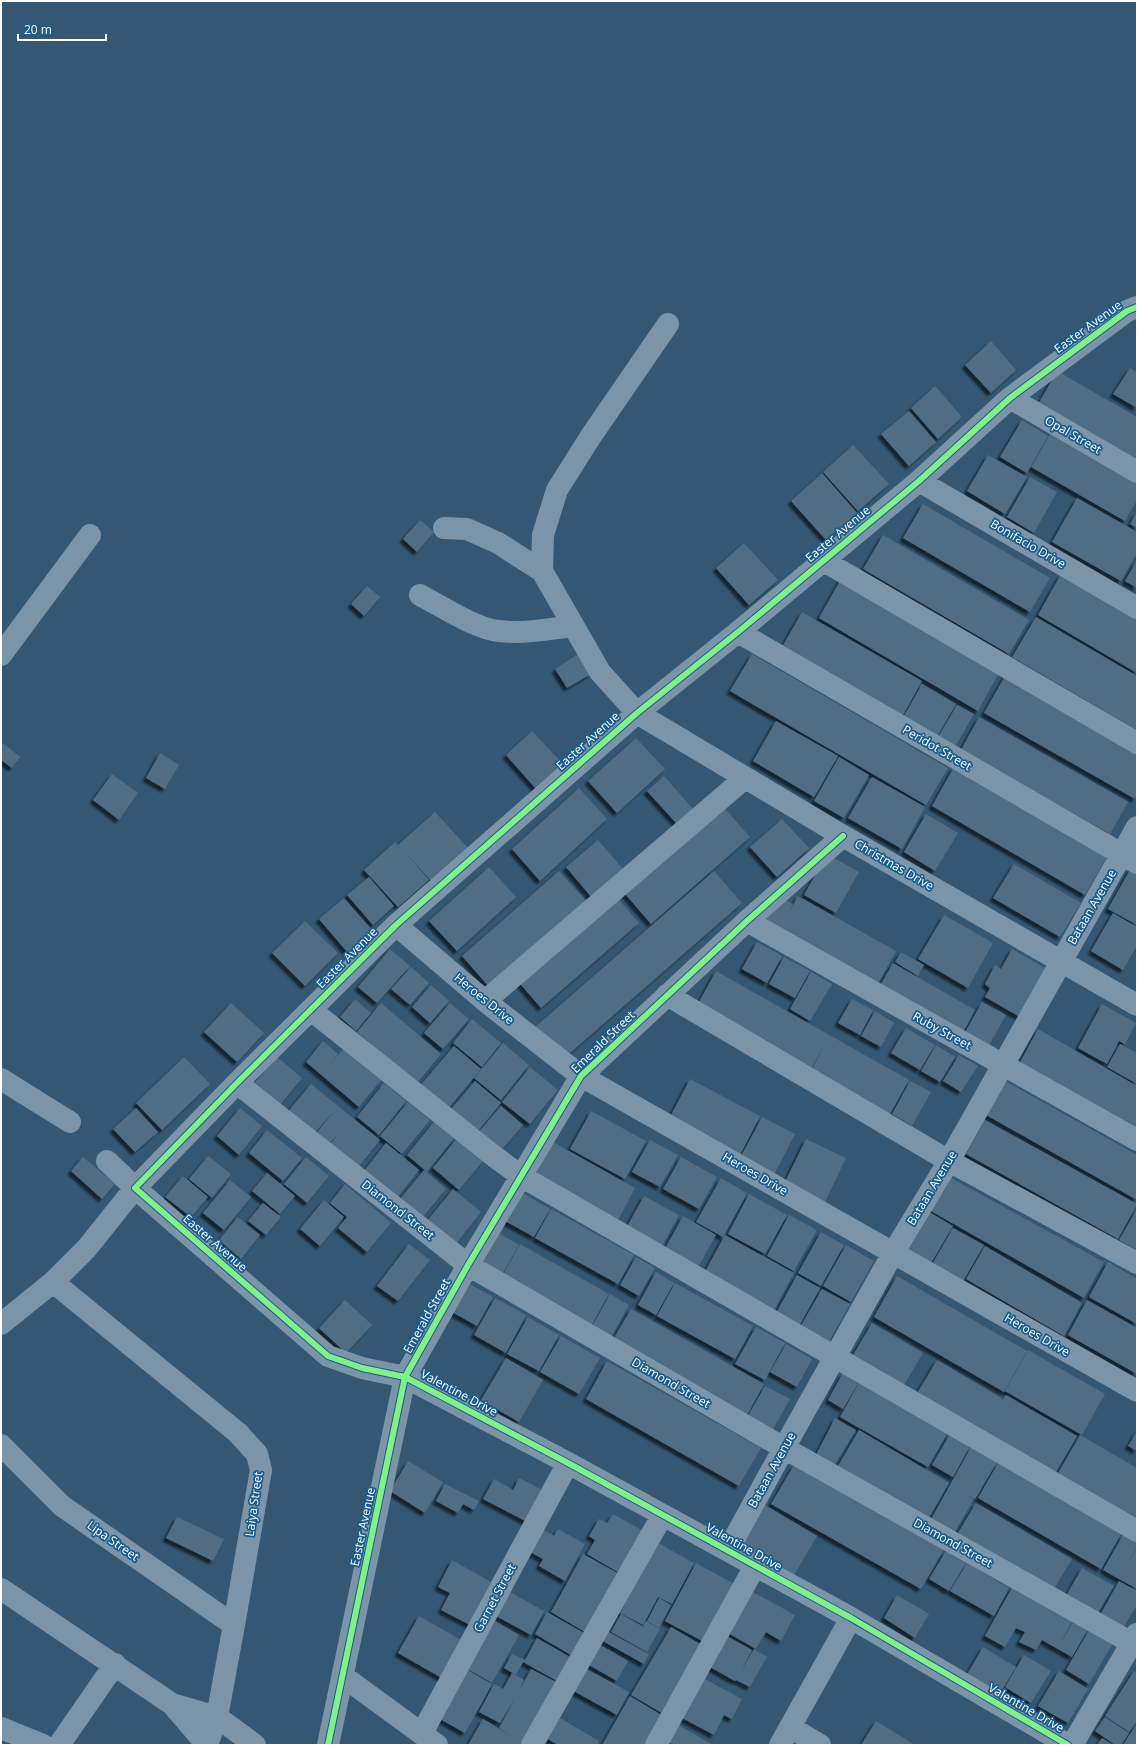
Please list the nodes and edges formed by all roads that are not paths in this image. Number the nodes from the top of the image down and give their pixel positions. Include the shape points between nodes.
1 (1137, 307) edge
2 (668, 324) dead end
3 (1010, 398) junction
4 (1137, 472) edge
5 (919, 480) junction
6 (444, 528) dead end
7 (90, 535) dead end
8 (824, 561) junction
9 (542, 571) junction
10 (420, 595) dead end
11 (1137, 608) edge
12 (573, 626) junction
13 (738, 632) junction
14 (1, 655) edge
15 (637, 713) junction
16 (1137, 743) edge
17 (745, 778) junction
18 (1137, 827) edge
19 (843, 836) junction
20 (1129, 859) edge
21 (747, 921) junction
22 (396, 924) junction
23 (1060, 962) junction
24 (667, 996) junction
25 (485, 1001) junction
26 (1137, 1005) edge
27 (311, 1010) junction
28 (1002, 1065) junction
29 (581, 1076) junction
30 (1, 1079) edge
31 (237, 1083) junction
32 (70, 1122) dead end
33 (1137, 1140) edge
34 (107, 1161) dead end
35 (948, 1161) junction
36 (521, 1176) junction
37 (135, 1188) junction
38 (893, 1253) junction
39 (1137, 1263) edge
40 (468, 1265) junction
41 (53, 1282) junction
42 (1, 1324) edge
43 (835, 1357) junction
44 (405, 1377) junction
45 (1137, 1392) edge
46 (1, 1444) edge
47 (784, 1448) junction
48 (568, 1463) junction
49 (662, 1516) junction
50 (1137, 1531) edge
51 (728, 1550) junction
52 (755, 1566) junction
53 (1, 1589) edge
54 (851, 1618) junction
55 (234, 1625) junction
56 (1134, 1639) edge
57 (115, 1664) junction
58 (344, 1677) junction
59 (172, 1704) junction
60 (217, 1717) junction
61 (1, 1728) edge
62 (785, 1736) edge
63 (429, 1739) edge
64 (43, 1745) edge
65 (59, 1745) edge
66 (207, 1745) edge
67 (255, 1745) edge
68 (328, 1745) edge
69 (532, 1745) edge
70 (656, 1745) edge
71 (820, 1745) edge
72 (1068, 1745) edge
73 (1072, 1745) edge

1 - 3 street, Easter Avenue via 1127,311
2 - 9 street via 591,436 558,490 543,535
3 - 4 street, Opal Street
3 - 5 street, Easter Avenue
5 - 8 street, Easter Avenue
5 - 11 street, Bonifacio Drive
6 - 9 street via 467,529 498,544
7 - 14 street
8 - 13 street, Easter Avenue
8 - 16 street
9 - 12 street, Christmas Drive
10 - 12 street via 480,626 498,631 533,631
12 - 15 street, Christmas Drive via 600,672
13 - 15 street, Easter Avenue
13 - 20 street, Peridot Street
15 - 17 street, Christmas Drive
15 - 22 street, Easter Avenue
17 - 19 street, Christmas Drive
17 - 25 street
18 - 20 street, Bataan Avenue
19 - 21 street, Emerald Street
19 - 23 street, Christmas Drive
20 - 23 street, Bataan Avenue
21 - 24 street, Emerald Street
21 - 28 street, Ruby Street
22 - 25 street, Heroes Drive
22 - 27 street, Easter Avenue
23 - 26 street, Christmas Drive
23 - 28 street, Bataan Avenue
24 - 29 street, Emerald Street
24 - 35 street
25 - 29 street, Heroes Drive
27 - 31 street, Easter Avenue
27 - 36 street
28 - 33 street, Ruby Street
28 - 35 street, Bataan Avenue
29 - 36 street, Emerald Street
29 - 38 street, Heroes Drive
30 - 32 street
31 - 37 street, Easter Avenue
31 - 40 street, Diamond Street
34 - 37 street
35 - 38 street, Bataan Avenue
35 - 39 street
36 - 40 street, Emerald Street
36 - 43 street
37 - 41 street via 87,1248
37 - 44 street, Easter Avenue via 328,1356 362,1368
38 - 43 street, Bataan Avenue
38 - 45 street, Heroes Drive
40 - 44 street, Emerald Street
40 - 47 street, Diamond Street
41 - 42 street
41 - 55 street, Laiya Street via 238,1433 257,1454 261,1470
43 - 47 street, Bataan Avenue
43 - 50 street
44 - 48 street, Valentine Drive
44 - 58 street, Easter Avenue
46 - 55 street, Lipa Street via 62,1506
47 - 51 street, Bataan Avenue
47 - 56 street, Diamond Street
48 - 49 street, Valentine Drive
48 - 63 street, Garnet Street
49 - 51 street, Valentine Drive
49 - 69 street
51 - 52 street, Valentine Drive
52 - 54 street, Valentine Drive
52 - 70 street
53 - 57 street
54 - 62 street
54 - 72 street, Valentine Drive
55 - 60 street, Laiya Street
56 - 73 street
57 - 59 street
57 - 65 street
58 - 63 street
58 - 68 street, Easter Avenue
59 - 60 street
59 - 66 street
60 - 66 street, Laiya Street
60 - 67 street
61 - 64 street
62 - 71 street

